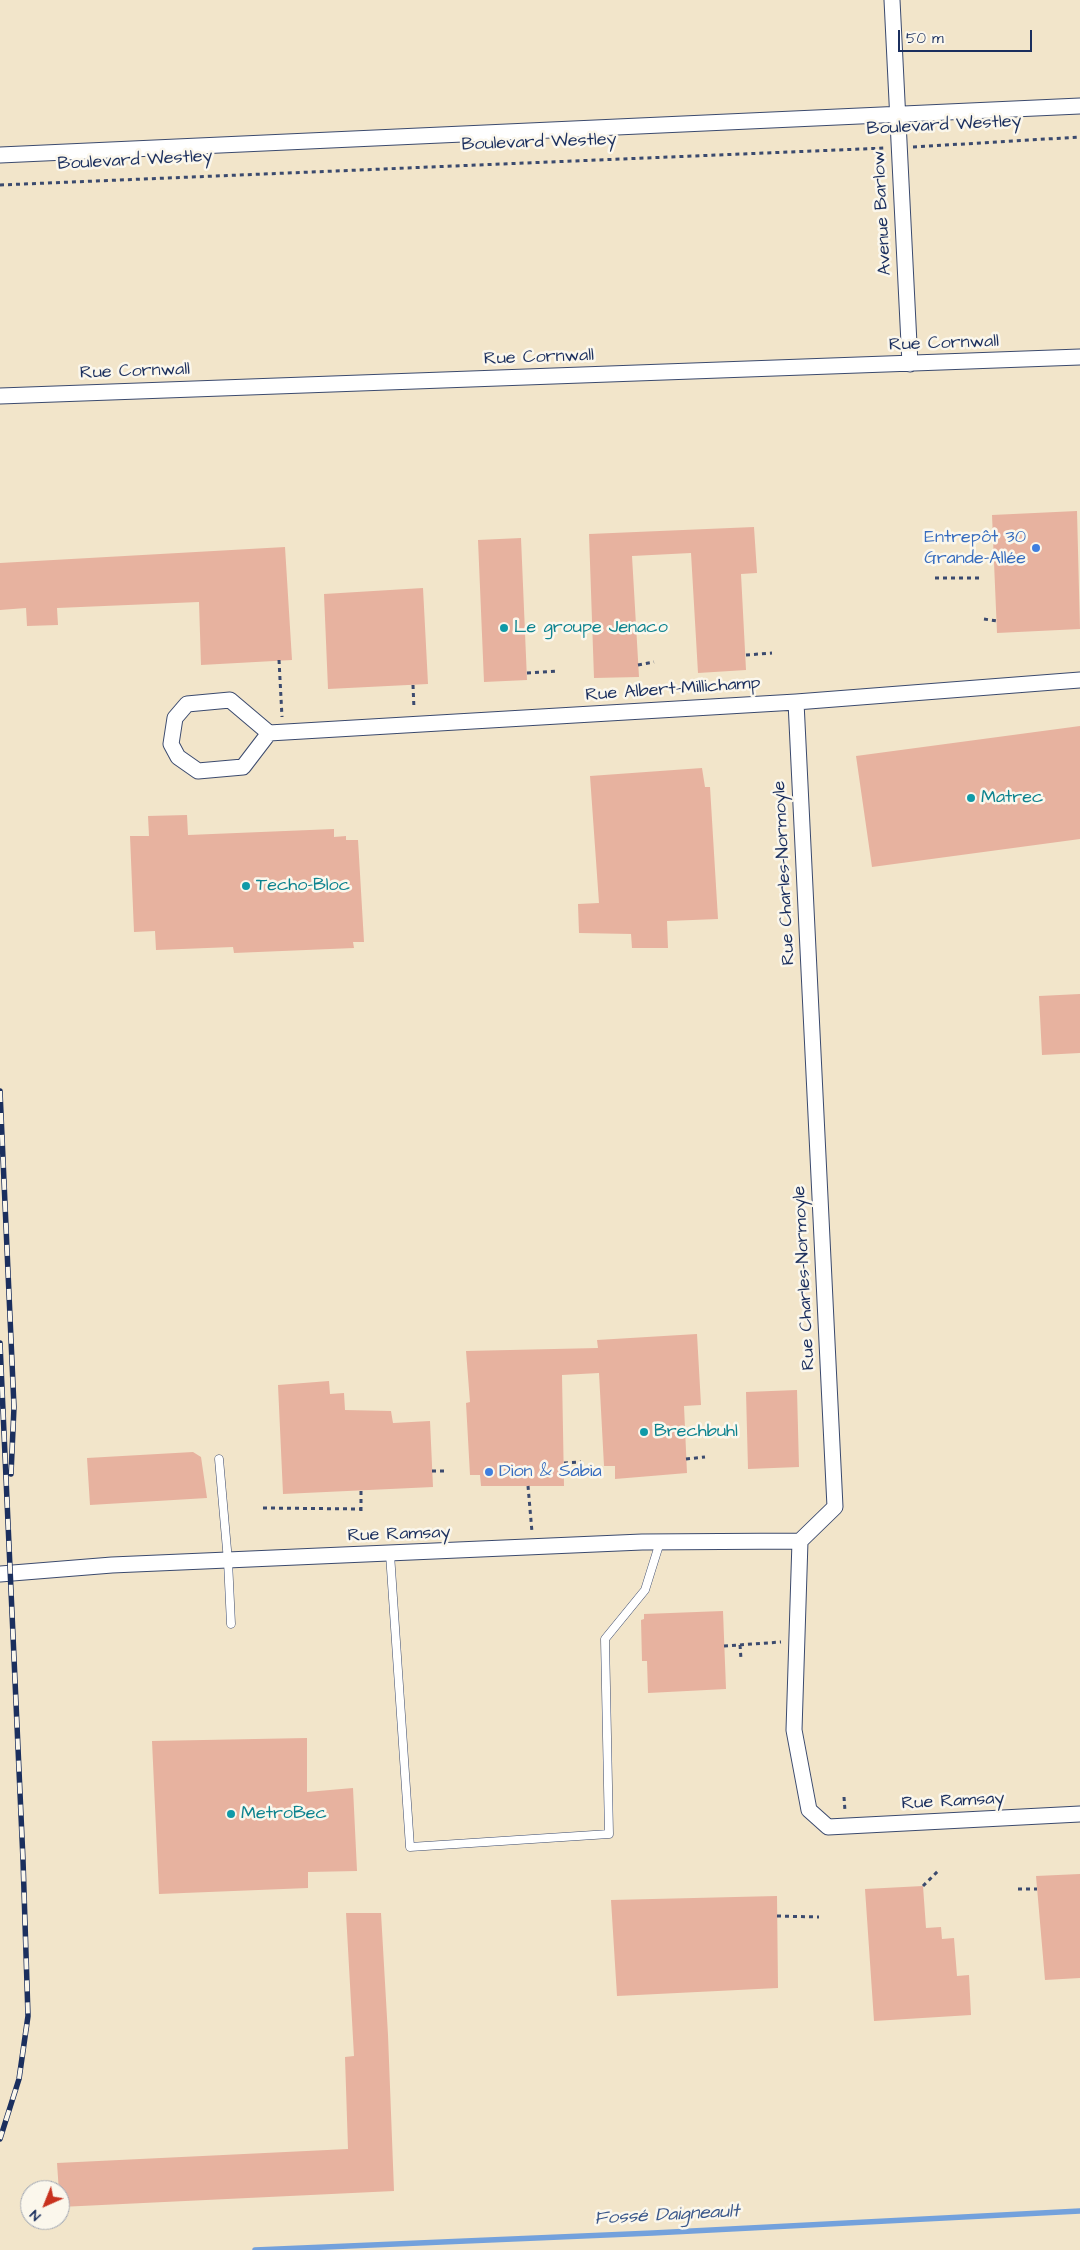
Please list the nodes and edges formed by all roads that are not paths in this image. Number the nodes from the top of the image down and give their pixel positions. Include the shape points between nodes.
1 (892, 0) edge
2 (1080, 106) edge
3 (897, 114) junction
4 (0, 155) edge
5 (1080, 357) edge
6 (910, 364) junction
7 (0, 396) edge
8 (1080, 680) edge
9 (796, 702) junction
10 (276, 732) junction
11 (219, 1459) dead end
12 (800, 1541) junction
13 (660, 1542) junction
14 (390, 1554) junction
15 (228, 1561) junction
16 (0, 1574) edge
17 (231, 1624) dead end
18 (1080, 1814) edge

1 - 3 street, Avenue Barlow
2 - 3 street, Boulevard Westley
3 - 4 street, Boulevard Westley
3 - 6 street, Avenue Barlow
5 - 6 street, Rue Cornwall
6 - 7 street, Rue Cornwall
8 - 9 street, Rue Albert-Millichamp
9 - 10 street, Rue Albert-Millichamp
9 - 12 street, Rue Charles-Normoyle via 835,1507
10 - 10 street via 230,700 187,704 175,718 170,744 178,757 198,770 243,767
11 - 15 lane
12 - 13 street, Rue Ramsay
12 - 18 street, Rue Ramsay via 794,1730 809,1810 828,1827
13 - 14 street, Rue Ramsay
13 - 14 lane via 644,1590 605,1639 609,1834 410,1847
14 - 15 street, Rue Ramsay
15 - 16 street, Rue Ramsay via 112,1565
15 - 17 lane

